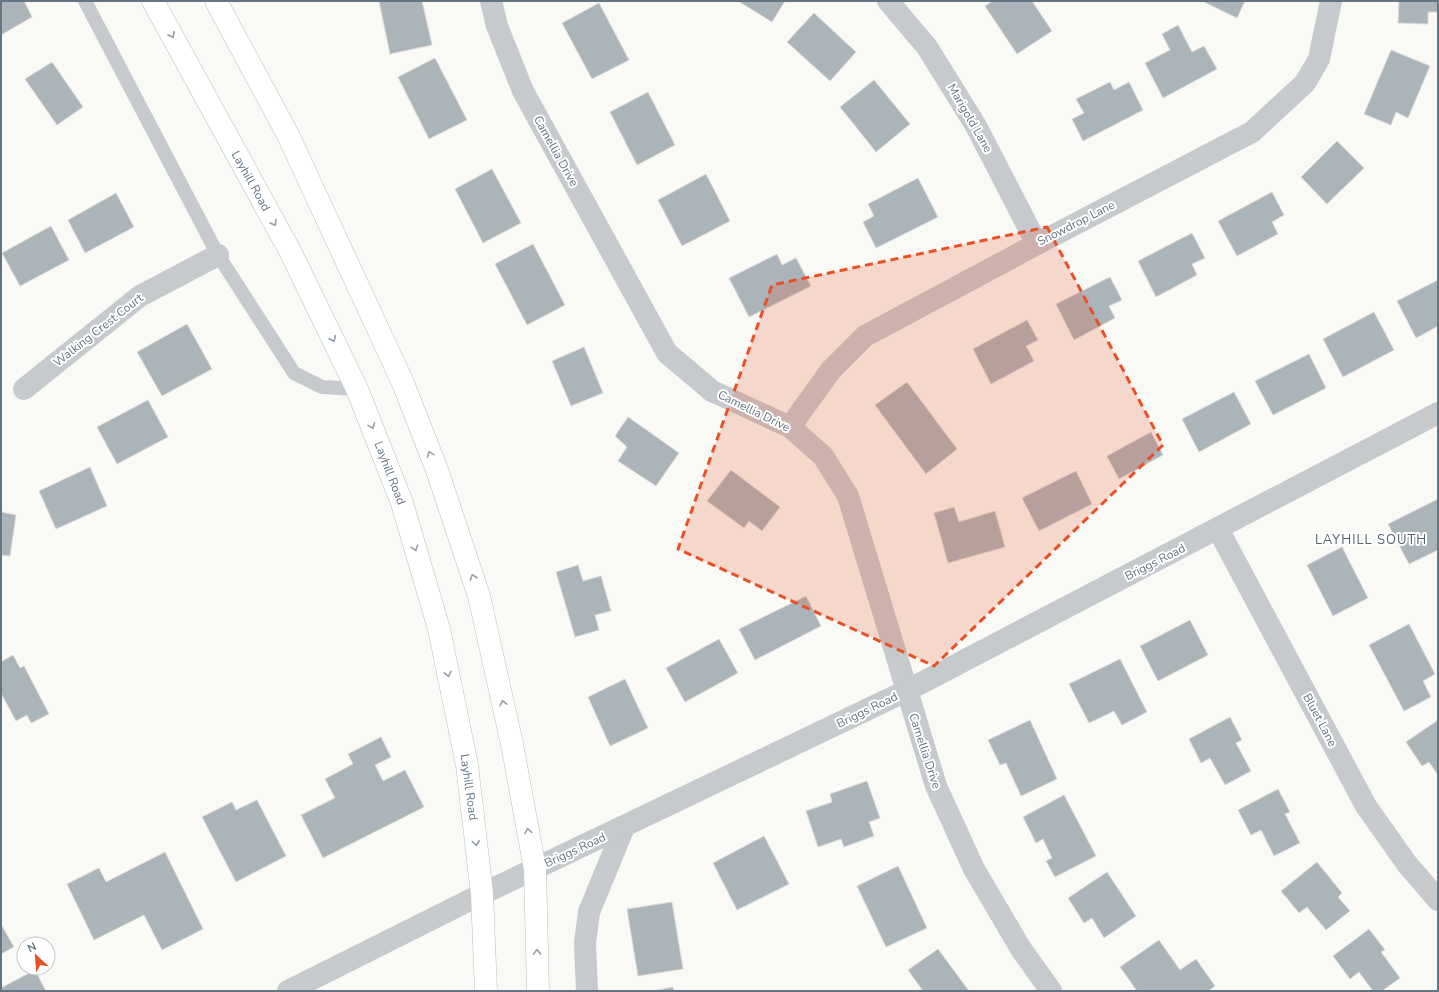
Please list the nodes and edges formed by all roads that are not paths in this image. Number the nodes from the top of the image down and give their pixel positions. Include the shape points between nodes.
1 (85, 1) edge
2 (153, 1) edge
3 (216, 1) edge
4 (491, 1) edge
5 (888, 1) edge
6 (1331, 1) edge
7 (1036, 244) junction
8 (218, 255) junction
9 (24, 389) dead end
10 (357, 389) junction
11 (1438, 413) edge
12 (790, 427) junction
13 (1218, 529) junction
14 (906, 691) junction
15 (624, 828) junction
16 (535, 869) junction
17 (482, 894) junction
18 (1438, 900) edge
19 (298, 989) edge
20 (486, 991) edge
21 (538, 991) edge
22 (587, 991) edge
23 (1051, 991) edge

1 - 8 lane
2 -> 10 main road, Layhill Road via 290,251
16 -> 3 main road via 512,744 479,596 437,470 403,383 288,135
4 - 12 street, Camellia Drive via 497,26 523,91 667,353 712,391
5 - 7 street, Marigold Lane via 927,47 976,126
6 - 7 street, Snowdrop Lane via 1319,59 1304,83 1252,132
7 - 12 street, Snowdrop Lane via 865,336 831,370
8 - 9 street, Walking Crest Court via 140,296
8 - 10 lane via 294,373 322,388
10 -> 17 main road, Layhill Road via 402,503 439,629 467,765
11 - 13 street, Briggs Road
12 - 14 street, Camellia Drive via 823,456 848,496
13 - 14 street, Briggs Road
13 - 18 street, Bluet Lane via 1366,806 1407,864
14 - 15 street, Briggs Road
14 - 23 street, Camellia Drive via 936,786 974,869 1021,949
15 - 16 street, Briggs Road
15 - 22 street via 589,912 585,943
16 - 17 street, Briggs Road
21 -> 16 main road
17 - 19 street, Briggs Road
17 - 20 main road, Layhill Road

